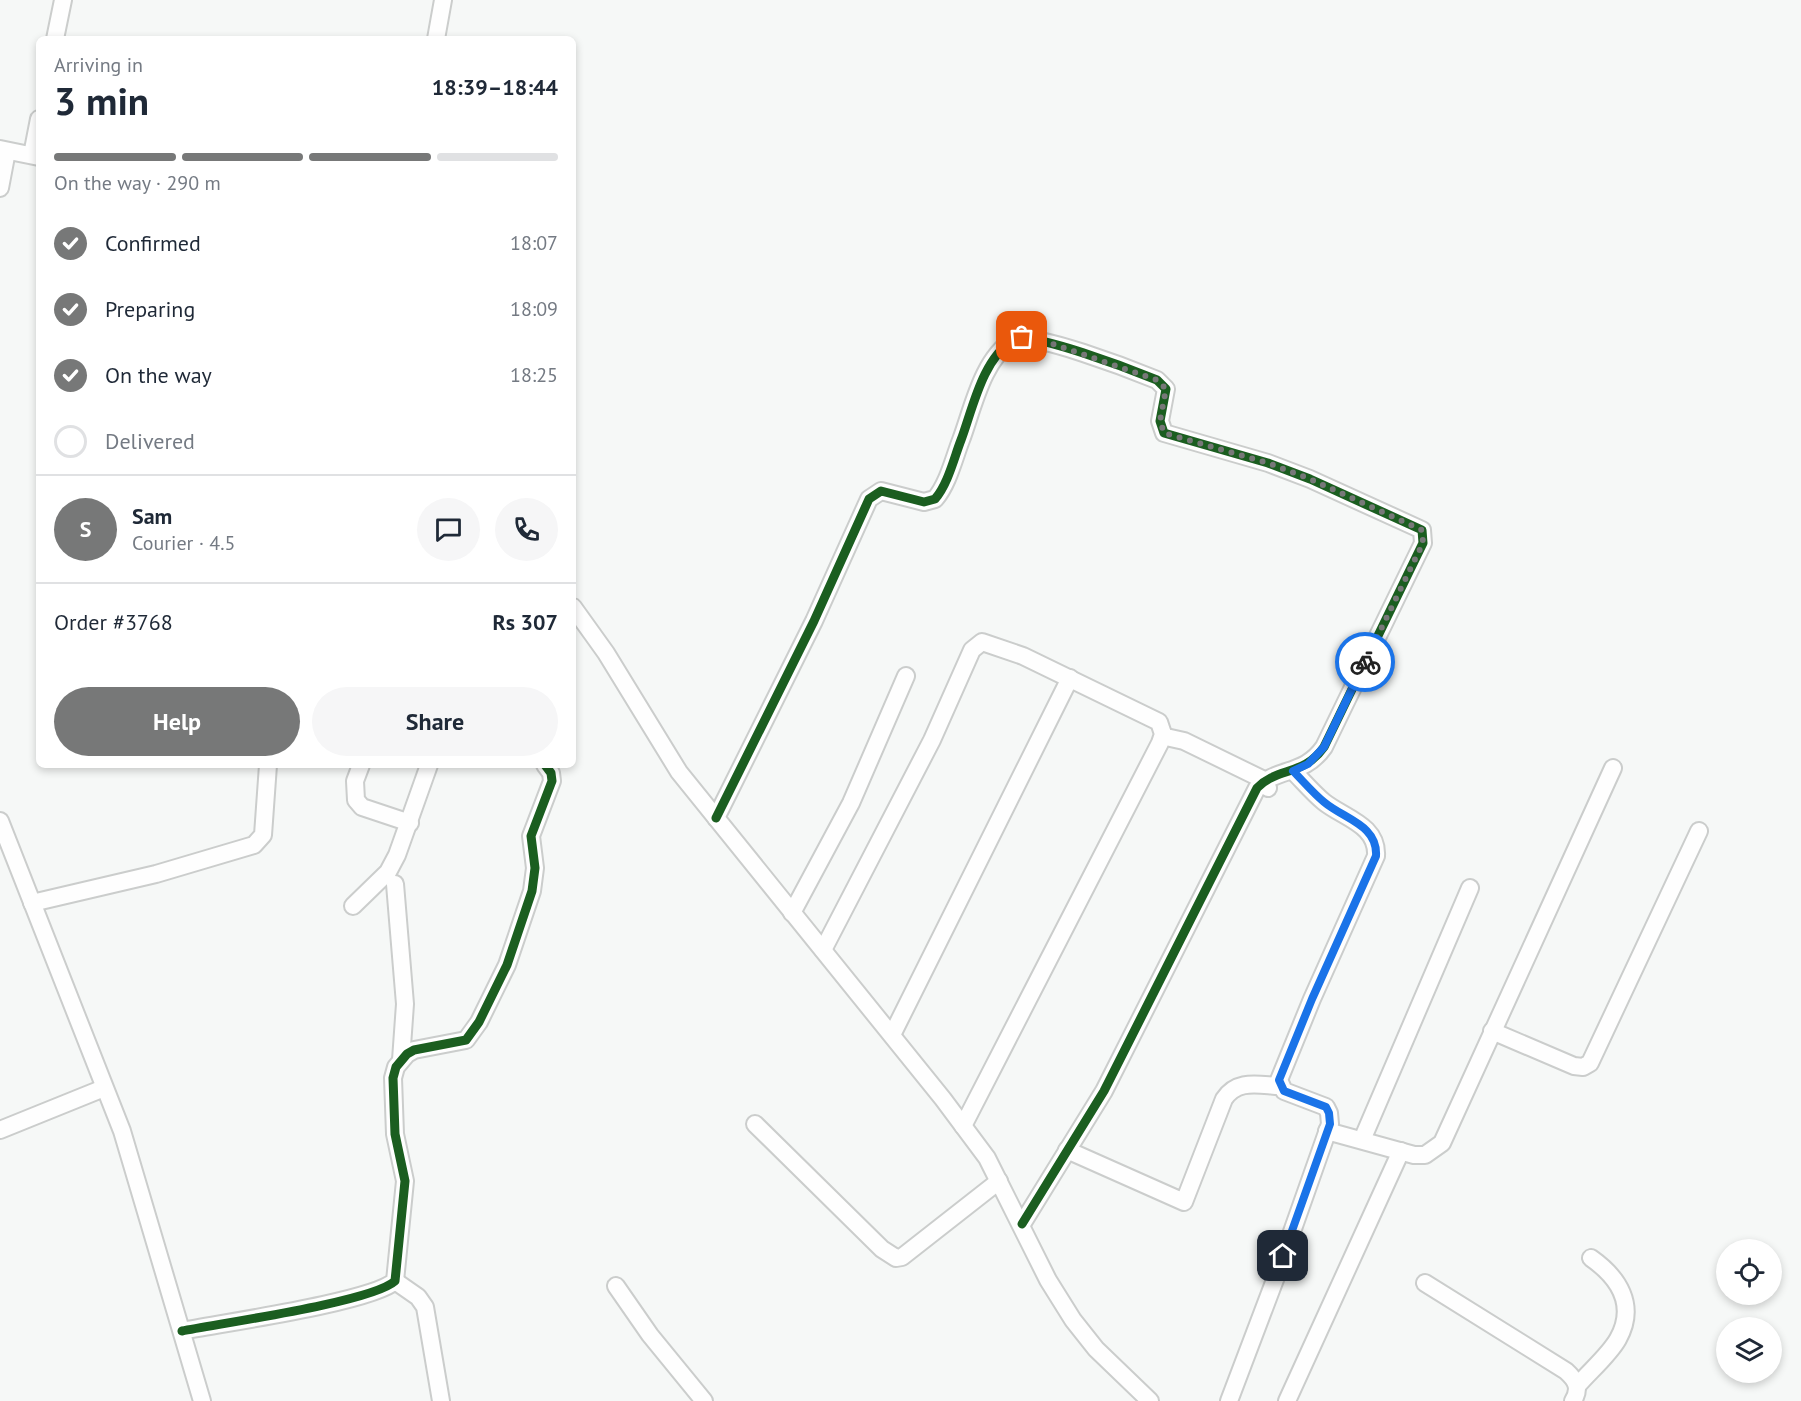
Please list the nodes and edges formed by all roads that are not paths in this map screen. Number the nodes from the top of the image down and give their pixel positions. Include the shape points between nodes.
1 (63, 0) edge
2 (443, 0) edge
3 (56, 36) edge
4 (437, 36) edge
5 (4, 150) edge
6 (35, 156) edge
7 (0, 188) edge
8 (576, 611) edge
9 (906, 676) dead end
10 (1070, 678) junction
11 (1163, 734) junction
12 (268, 768) edge
13 (360, 768) edge
14 (428, 768) edge
15 (547, 768) edge
16 (1613, 768) dead end
17 (1293, 771) junction
18 (1266, 784) junction
19 (716, 818) junction
20 (0, 821) edge
21 (410, 823) junction
22 (1699, 831) dead end
23 (395, 884) dead end
24 (1470, 888) dead end
25 (32, 903) junction
26 (353, 906) dead end
27 (792, 914) junction
28 (823, 950) junction
29 (1492, 1031) junction
30 (892, 1035) junction
31 (401, 1059) junction
32 (1279, 1086) junction
33 (104, 1088) junction
34 (755, 1124) dead end
35 (963, 1126) junction
36 (0, 1130) edge
37 (1327, 1131) junction
38 (1362, 1140) junction
39 (1067, 1150) junction
40 (1401, 1151) junction
41 (999, 1181) junction
42 (1022, 1224) junction
43 (1591, 1258) dead end
44 (395, 1281) junction
45 (1425, 1283) dead end
46 (616, 1286) dead end
47 (182, 1331) junction
48 (1575, 1393) edge
49 (202, 1401) edge
50 (441, 1401) edge
51 (704, 1401) edge
52 (1150, 1401) edge
53 (1229, 1401) edge
54 (1287, 1401) edge

1 - 3 street
2 - 4 street
5 - 6 street
5 - 7 street
8 - 19 street via 679,772
9 - 27 street via 851,803
10 - 11 street via 1154,717
10 - 28 street via 997,647 977,644
10 - 30 street
11 - 18 street
11 - 35 street
12 - 25 street via 263,835 254,845 156,874
13 - 21 street via 356,800 362,807
14 - 21 street
15 - 31 street via 552,781 531,836 535,879 502,975 471,1035 455,1044 414,1050
16 - 29 street
17 - 18 street
17 - 19 street via 1308,764 1324,747 1423,543 1424,533 1310,479 1164,433 1160,421 1166,389 1157,380 1022,337 1003,350 987,371 935,499 924,502 881,490 869,499 814,621
17 - 32 street via 1324,802 1370,832 1377,846
18 - 39 street via 1252,798 1104,1091
19 - 27 street
20 - 25 street
21 - 26 street via 388,872
22 - 29 street via 1590,1064 1574,1066
23 - 31 street via 405,1005
24 - 38 street
25 - 33 street
27 - 28 street
28 - 30 street
29 - 40 street via 1442,1143 1425,1155
30 - 35 street
31 - 44 street via 393,1078 395,1134 405,1181
32 - 37 street via 1326,1107
32 - 39 street via 1245,1085 1231,1089 1184,1202
33 - 36 street
33 - 47 street via 122,1131
34 - 41 street via 882,1249 896,1258
35 - 41 street
37 - 38 street
37 - 53 street
38 - 40 street
39 - 42 street
40 - 54 street
41 - 42 street
42 - 52 street via 1072,1320
43 - 48 street via 1609,1271 1618,1285 1625,1301 1625,1319 1618,1339
44 - 47 street via 388,1288 357,1297
44 - 50 street via 425,1307
45 - 48 street via 1566,1371 1575,1379
46 - 51 street
47 - 49 street

